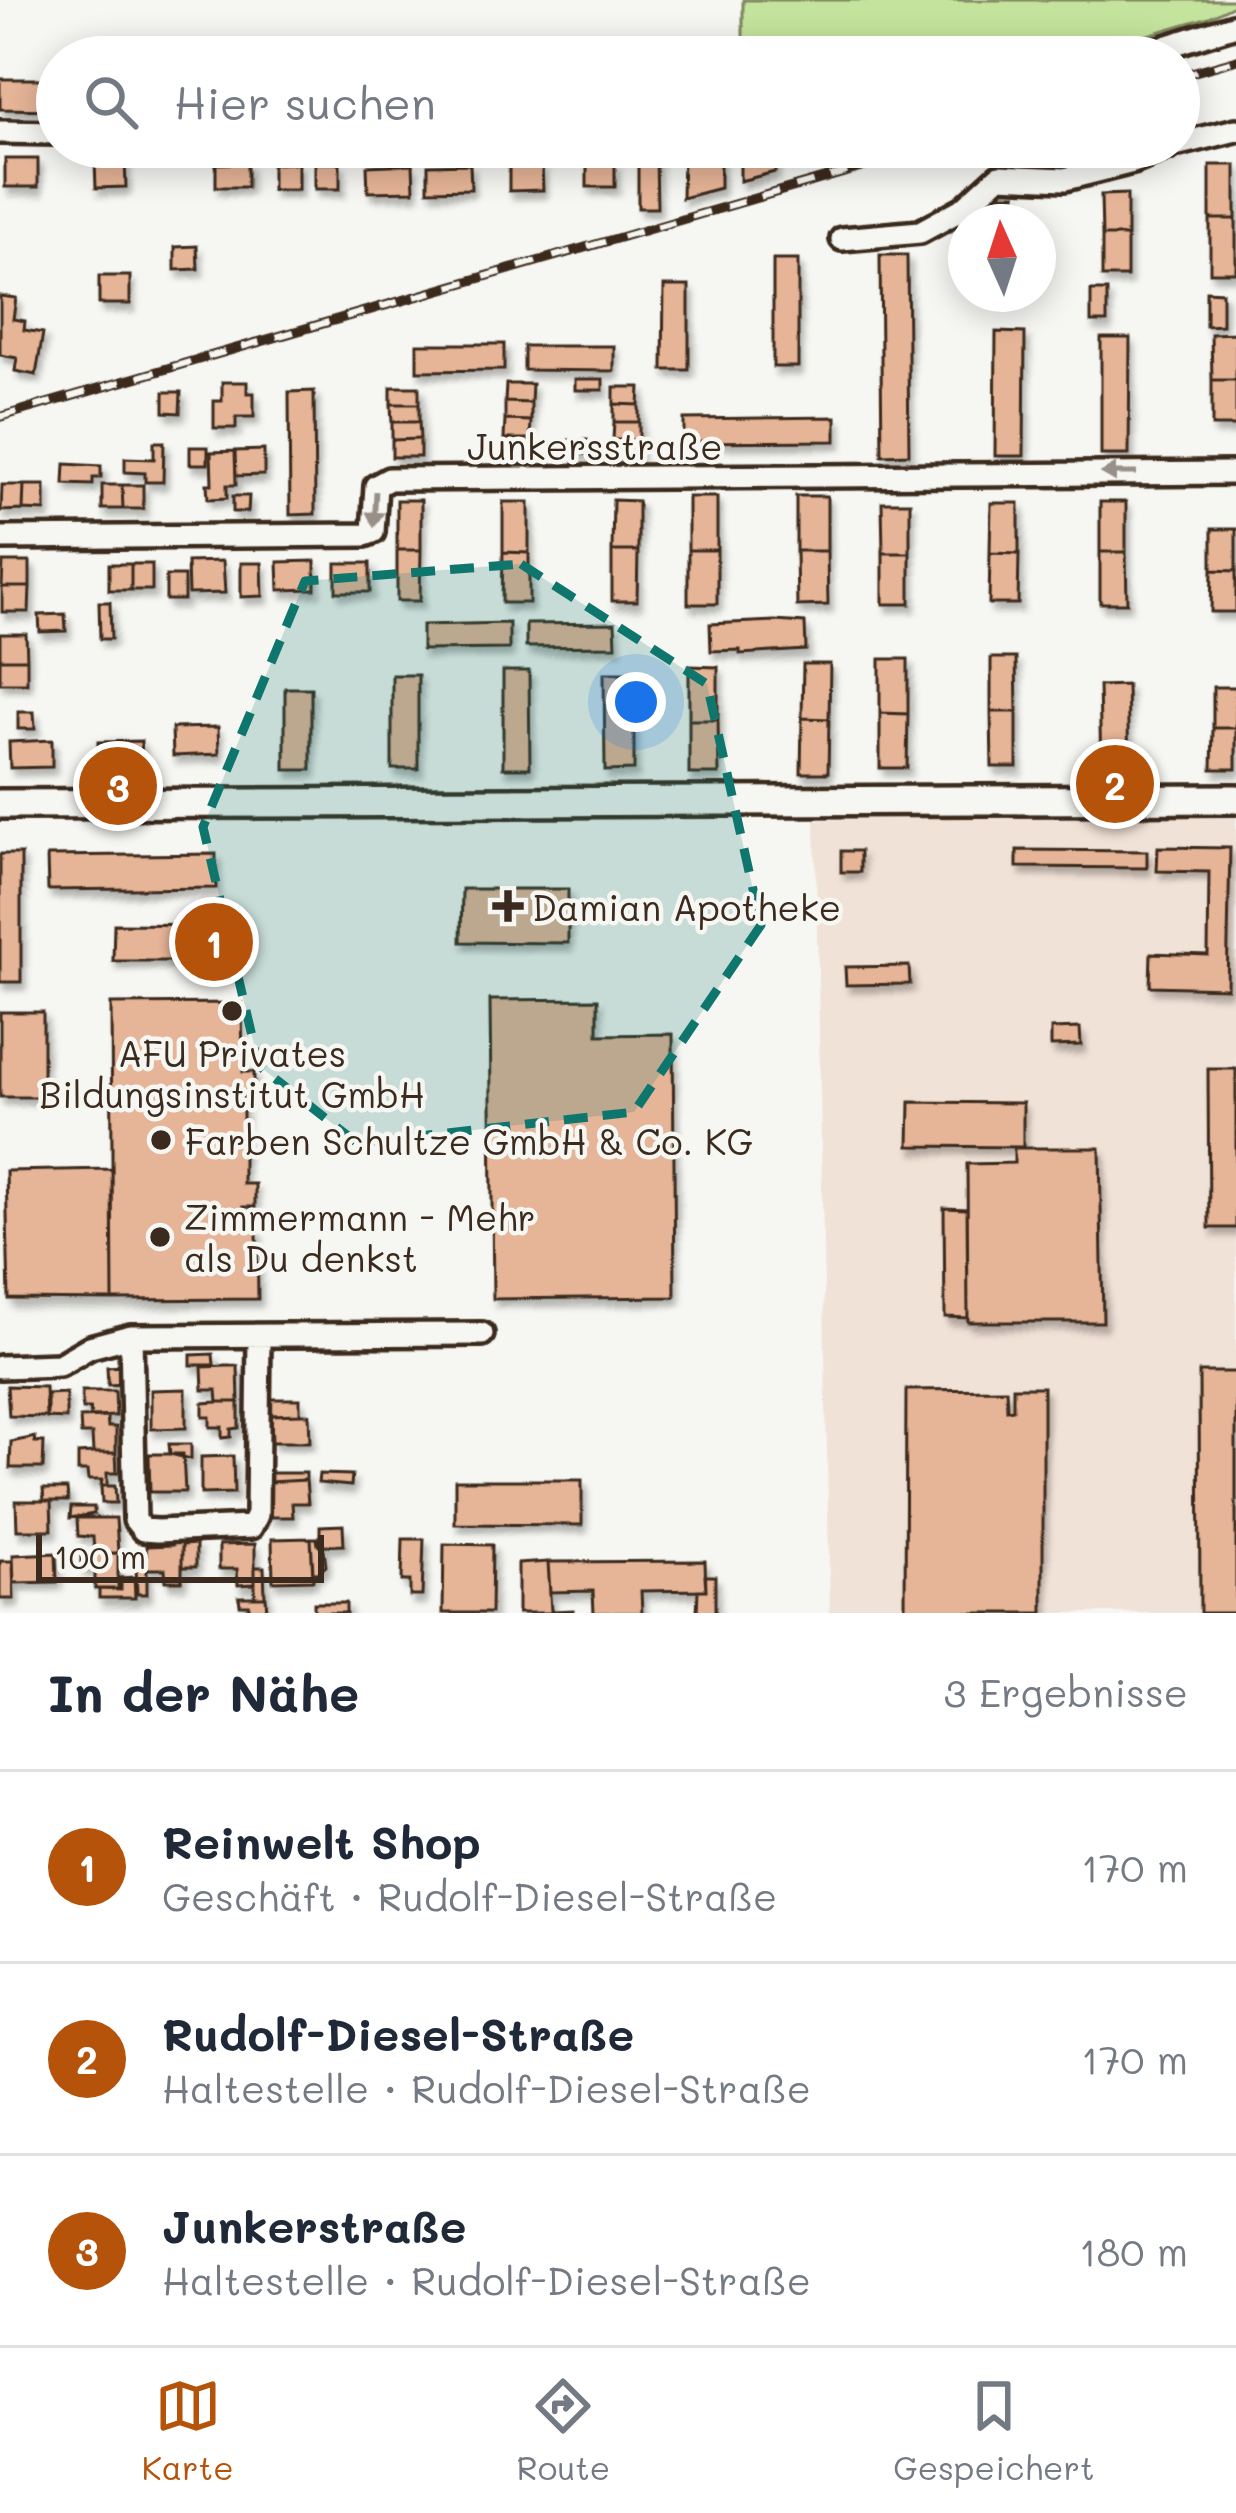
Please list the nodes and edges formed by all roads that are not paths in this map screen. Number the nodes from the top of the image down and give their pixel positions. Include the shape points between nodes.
1 (1236, 26) edge
2 (1200, 37) edge
3 (1236, 130) edge
4 (0, 132) edge
5 (36, 133) edge
6 (1200, 139) edge
7 (1106, 168) edge
8 (842, 239) dead end
9 (1236, 473) edge
10 (0, 538) edge
11 (1236, 799) edge
12 (0, 803) edge
13 (482, 1334) dead end
14 (131, 1336) junction
15 (259, 1336) junction
16 (0, 1367) edge

1 - 2 street
3 - 6 street
4 - 5 street
7 - 8 street via 1078,177 999,176 920,232
9 -> 10 street, Junkersstraße via 389,479 376,487 375,525 365,536
11 - 12 street
13 - 15 street
14 - 15 street
14 - 15 street via 135,1520 157,1531 251,1527
14 - 16 street via 59,1365

